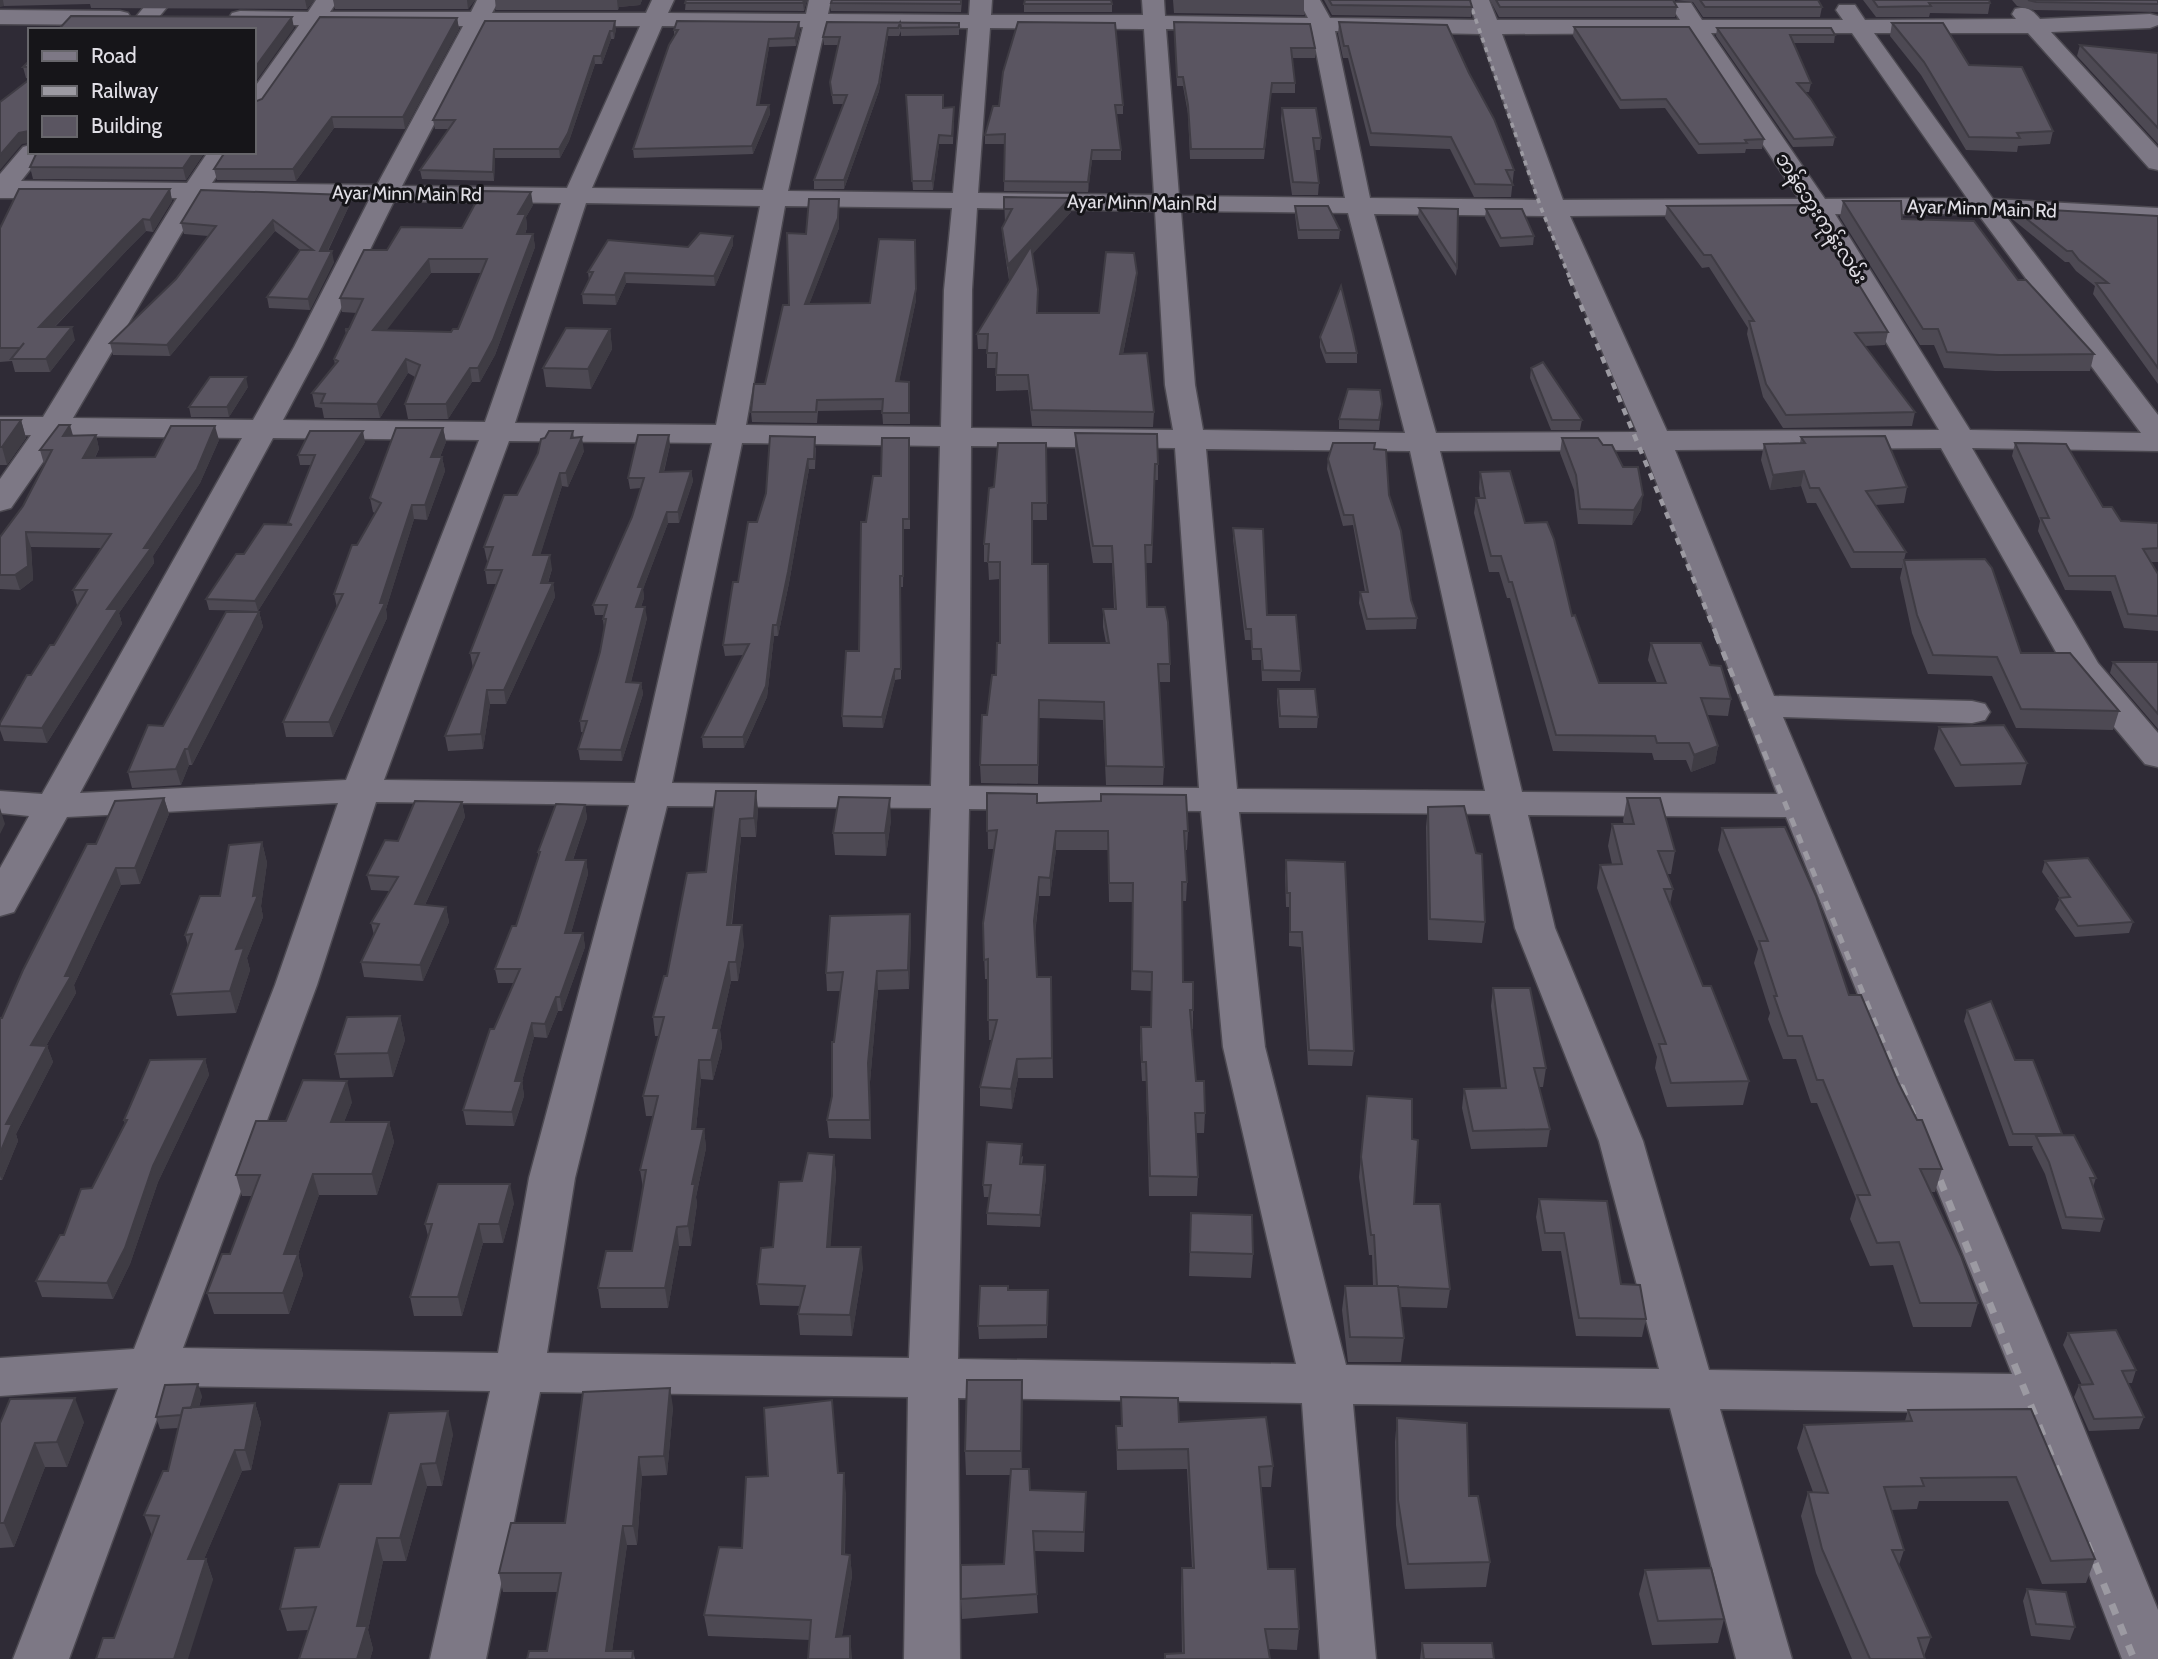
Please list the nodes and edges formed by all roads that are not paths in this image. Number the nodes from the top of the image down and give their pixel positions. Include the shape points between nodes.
1 (9, 0) edge
2 (327, 0) edge
3 (1678, 0) edge
4 (1840, 0) edge
5 (2009, 0) edge
6 (0, 9) edge
7 (168, 9) edge
8 (483, 10) edge
9 (658, 10) edge
10 (819, 11) edge
11 (981, 11) edge
12 (1154, 11) edge
13 (1315, 12) edge
14 (1483, 13) edge
15 (0, 17) edge
16 (216, 18) edge
17 (313, 19) junction
18 (2150, 21) dead end
19 (141, 24) edge
20 (1859, 25) junction
21 (1694, 26) junction
22 (2035, 26) junction
23 (256, 101) edge
24 (30, 154) edge
25 (220, 154) edge
26 (2158, 163) edge
27 (0, 189) edge
28 (194, 191) junction
29 (385, 193) junction
30 (576, 195) junction
31 (774, 198) junction
32 (965, 200) junction
33 (1166, 202) junction
34 (1359, 205) junction
35 (1816, 205) junction
36 (1984, 206) junction
37 (1553, 207) junction
38 (2158, 216) edge
39 (0, 426) edge
40 (52, 427) junction
41 (262, 429) junction
42 (497, 432) junction
43 (729, 434) junction
44 (2158, 435) edge
45 (955, 436) junction
46 (1956, 439) junction
47 (1190, 440) junction
48 (1656, 441) junction
49 (1423, 442) junction
50 (2158, 442) edge
51 (0, 501) edge
52 (1760, 706) junction
53 (1972, 712) dead end
54 (2158, 756) edge
55 (361, 791) junction
56 (651, 794) junction
57 (950, 798) junction
58 (1219, 799) junction
59 (0, 802) edge
60 (1505, 802) junction
61 (52, 806) junction
62 (1800, 806) junction
63 (0, 904) edge
64 (151, 1367) junction
65 (519, 1373) junction
66 (0, 1377) edge
67 (933, 1379) junction
68 (1326, 1384) junction
69 (1690, 1390) junction
70 (2045, 1394) junction
71 (41, 1659) edge
72 (457, 1659) edge
73 (932, 1659) edge
74 (1348, 1659) edge
75 (1764, 1659) edge
76 (2150, 1659) edge

1 - 6 street
2 - 17 street
3 - 21 street, ဘန်ဘွေးကုန်းလမ်း
4 - 20 street
5 - 22 street
7 - 19 street
8 - 9 street
8 - 17 street
8 - 29 street
9 - 10 street
9 - 30 street
10 - 11 street
10 - 31 street
11 - 12 street
11 - 32 street
12 - 13 street
12 - 33 street
13 - 14 street
13 - 34 street
14 - 21 street
14 - 37 street
15 - 19 street
16 - 17 street
17 - 23 street
18 - 22 street
20 - 21 street
20 - 22 street
20 - 36 street
21 - 35 street, ဘန်ဘွေးကုန်းလမ်း
22 - 26 street
24 - 27 street
25 - 28 street
27 - 28 street, Ayar Minn Main Rd
28 - 29 street, Ayar Minn Main Rd
28 - 40 street
29 - 30 street, Ayar Minn Main Rd
29 - 41 street
30 - 31 street, Ayar Minn Main Rd
30 - 42 street
31 - 32 street, Ayar Minn Main Rd
31 - 43 street
32 - 33 street, Ayar Minn Main Rd
32 - 45 street
33 - 34 street, Ayar Minn Main Rd
33 - 47 street via 1180,385
34 - 37 street, Ayar Minn Main Rd
34 - 49 street
35 - 36 street, Ayar Minn Main Rd
35 - 37 street, Ayar Minn Main Rd
35 - 46 street, ဘန်ဘွေးကုန်းလမ်း
36 - 38 street, Ayar Minn Main Rd
36 - 44 street
37 - 48 street
39 - 40 street
40 - 41 street
40 - 51 street
41 - 42 street
41 - 61 street
42 - 43 street
42 - 55 street
43 - 45 street
43 - 56 street
45 - 47 street
45 - 57 street
46 - 48 street
46 - 50 street
46 - 54 street, ဘန်ဘွေးကုန်းလမ်း via 2083,668
47 - 49 street
47 - 58 street
48 - 49 street
48 - 52 street
49 - 60 street
52 - 53 street
52 - 62 street
55 - 56 street
55 - 61 street
55 - 64 street via 296,985
56 - 57 street
56 - 65 street via 552,1178
57 - 58 street
57 - 67 street
58 - 60 street
58 - 68 street via 1244,1047
59 - 61 street
60 - 62 street
60 - 69 street via 1535,928 1621,1141
61 - 63 street
62 - 70 street
64 - 65 street
64 - 66 street
64 - 71 street
65 - 67 street
65 - 72 street
67 - 68 street
67 - 73 street
68 - 69 street
68 - 74 street
69 - 70 street
69 - 75 street
70 - 76 street

